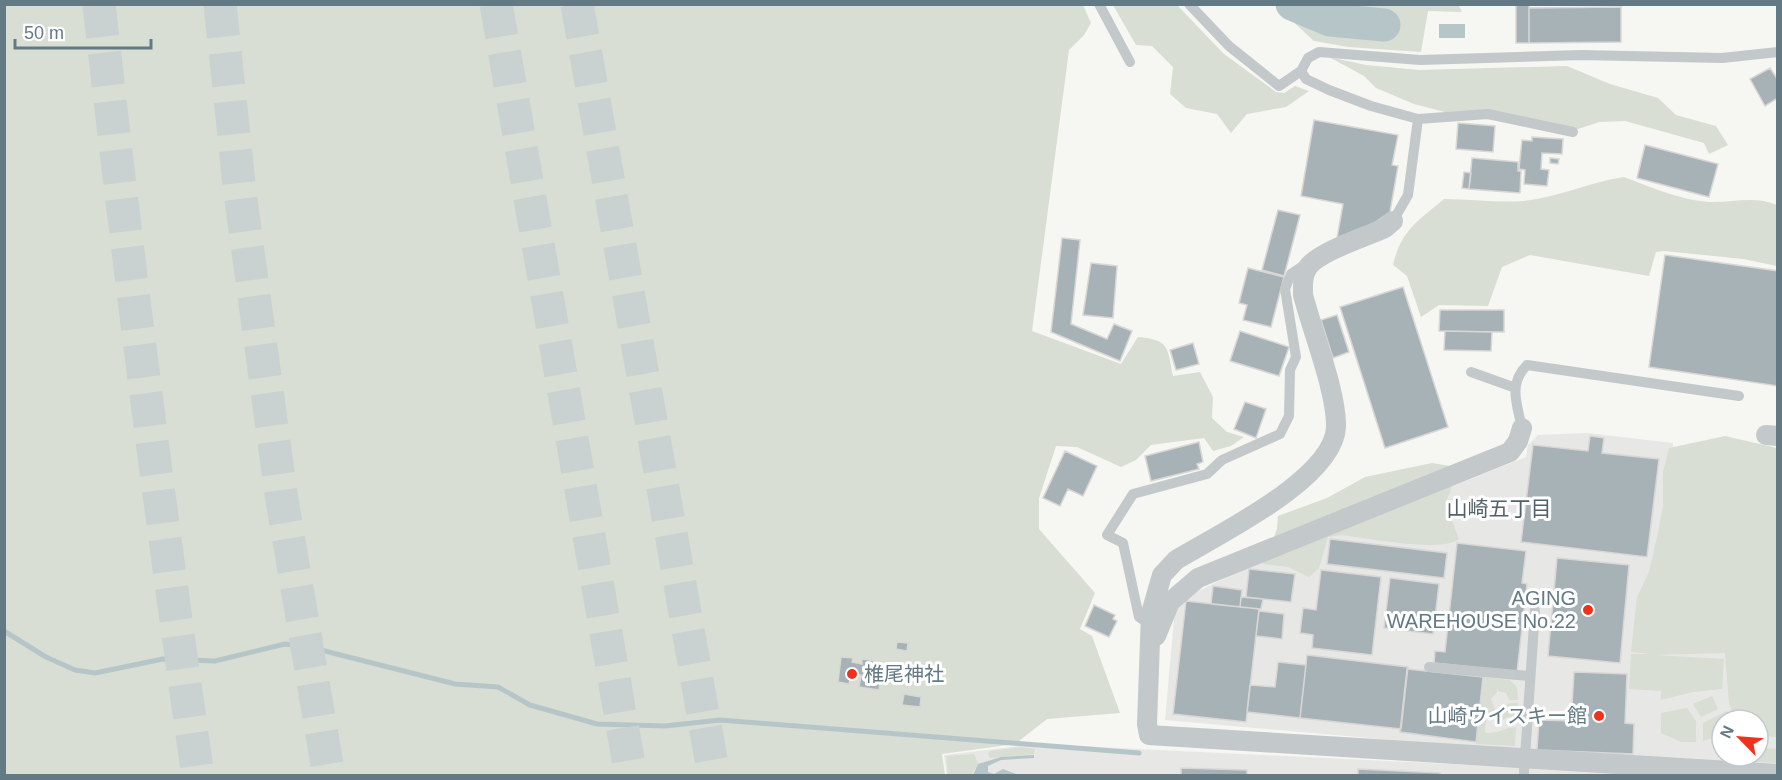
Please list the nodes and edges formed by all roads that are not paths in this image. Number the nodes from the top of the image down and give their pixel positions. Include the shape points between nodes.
1 (1099, 4) edge
2 (1189, 4) edge
3 (1778, 52) edge
4 (1130, 62) dead end
5 (1301, 70) junction
6 (1418, 119) junction
7 (1573, 132) dead end
8 (1393, 221) joint
9 (1318, 258) junction
10 (1471, 372) dead end
11 (1513, 387) junction
12 (1739, 396) dead end
13 (1522, 428) joint
14 (1535, 610) dead end
15 (1151, 625) junction
16 (1151, 656) junction
17 (1429, 667) dead end
18 (1529, 676) junction
19 (1525, 765) junction
20 (1692, 772) edge
21 (1778, 774) edge

1 - 4 lane
2 - 5 lane via 1228,46 1279,86
3 - 5 lane via 1722,58 1581,55 1420,60 1319,52 1308,58
5 - 6 lane via 1306,79 1329,90
6 - 7 lane via 1488,114
6 - 8 lane via 1408,195
8 - 9 street
9 - 15 street via 1308,267 1303,295 1332,400 1335,439 1315,469 1295,487 1176,560 1162,575 1155,592
9 - 15 lane via 1291,274 1286,289 1296,357 1290,370 1289,416 1280,434 1222,460 1207,474 1133,494 1107,535 1123,543 1139,617
10 - 11 lane
11 - 12 lane via 1527,365
11 - 13 lane
13 - 16 street via 1510,452 1198,578 1170,602 1159,624
14 - 18 lane
15 - 16 street
16 - 19 street via 1149,735
17 - 18 lane
18 - 19 lane
19 - 20 street
20 - 21 street

